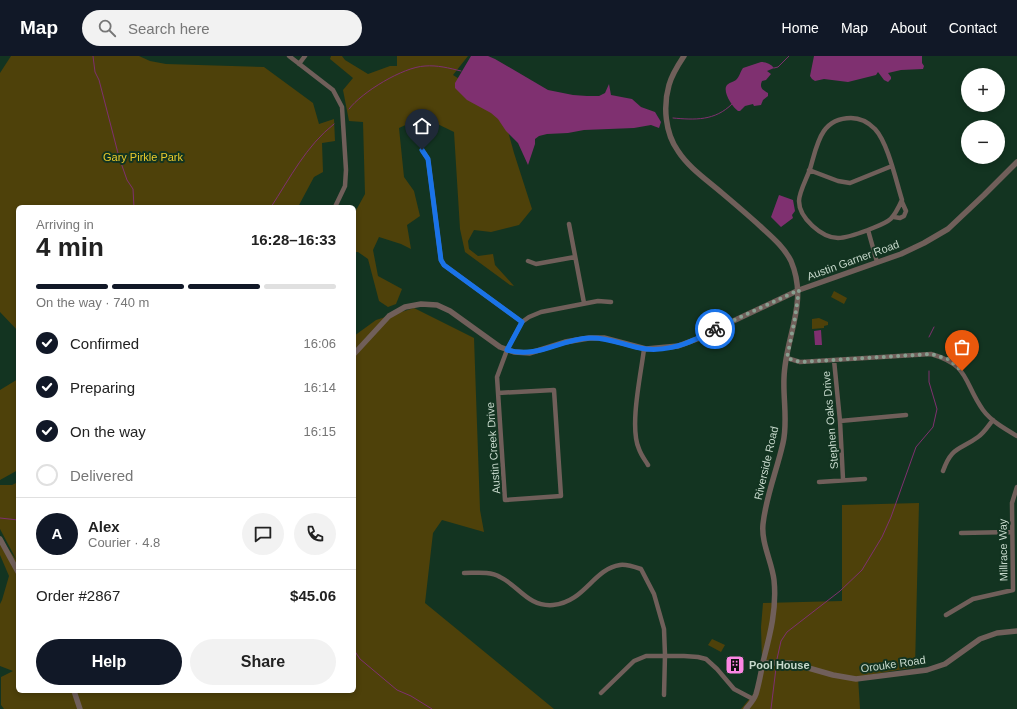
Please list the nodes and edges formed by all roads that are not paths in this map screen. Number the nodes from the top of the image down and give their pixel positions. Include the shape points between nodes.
1 (289, 56) edge
2 (306, 56) edge
3 (684, 56) edge
4 (299, 64) junction
5 (422, 150) dead end
6 (1017, 162) edge
7 (892, 166) junction
8 (809, 170) junction
9 (902, 202) junction
10 (336, 205) edge
11 (894, 217) junction
12 (569, 224) dead end
13 (868, 230) junction
14 (575, 257) junction
15 (528, 261) dead end
16 (877, 262) junction
17 (799, 290) junction
18 (611, 302) dead end
19 (584, 303) junction
20 (522, 322) junction
21 (644, 349) junction
22 (507, 350) junction
23 (356, 352) edge
24 (787, 358) junction
25 (834, 360) junction
26 (498, 393) junction
27 (906, 415) dead end
28 (993, 420) junction
29 (840, 421) junction
30 (1017, 436) edge
31 (648, 465) dead end
32 (943, 471) dead end
33 (843, 479) junction
34 (865, 479) dead end
35 (819, 482) dead end
36 (1017, 487) edge
37 (1012, 532) junction
38 (961, 533) dead end
39 (0, 539) edge
40 (16, 568) edge
41 (464, 573) dead end
42 (946, 615) dead end
43 (1017, 631) edge
44 (665, 655) junction
45 (763, 663) junction
46 (75, 693) edge
47 (601, 693) dead end
48 (664, 695) dead end
49 (753, 699) junction
50 (80, 709) edge
51 (746, 709) edge

1 - 4 street
2 - 4 street
3 - 17 street, Riverside Road via 669,85 666,106 667,123 674,145 700,175 781,245 791,260
4 - 10 street via 333,90 342,108 346,170 345,186
5 - 20 street via 428,159 441,260 444,265
6 - 16 street, Austin Garner Road via 948,229 901,254
7 - 8 street via 850,183
7 - 8 street via 882,139 875,129 862,120 842,118 824,130
7 - 9 street
8 - 13 street via 799,201 807,220 825,235 839,238
9 - 11 street
9 - 11 street via 906,211 904,216
11 - 13 street
12 - 14 street
13 - 16 street
14 - 15 street via 536,264
14 - 19 street
16 - 17 street, Austin Garner Road
17 - 21 street, Austin Garner Road via 697,339 678,346
17 - 24 street, Riverside Road
18 - 19 street
19 - 20 street via 541,312
20 - 22 street, Austin Creek Drive
21 - 22 street, Austin Garner Road via 604,338 589,338 565,342 530,353
21 - 31 street via 635,427 638,449
22 - 23 street, Austin Garner Road via 450,311 437,305 421,304 405,307 389,316
22 - 26 street, Austin Creek Drive via 497,377
24 - 25 street via 800,362
24 - 45 street, Riverside Road via 784,377 786,422 783,443 771,484 763,526 775,597 774,618
25 - 28 street via 931,354 943,357 962,371 983,411
25 - 29 street, Stephen Oaks Drive
26 - 26 street, Austin Creek Drive via 505,500 561,496 554,390
27 - 29 street
28 - 30 street
28 - 32 street via 979,437 953,452
29 - 33 street, Stephen Oaks Drive
33 - 34 street
33 - 35 street
36 - 37 street, Millrace Way via 1012,503
37 - 38 street
37 - 42 street, Millrace Way via 1013,590 972,599
39 - 40 street
41 - 44 street via 484,573 501,577 524,596 537,603 552,605 565,603 577,596 609,568 622,564 641,569 654,594 664,629
43 - 45 street, Orouke Road via 997,633 980,639 945,664 927,670 856,679 791,662
44 - 47 street via 646,656 634,661
44 - 48 street
44 - 49 street via 706,659 734,688
45 - 49 street, Riverside Road
46 - 50 street
49 - 51 street, Riverside Road

